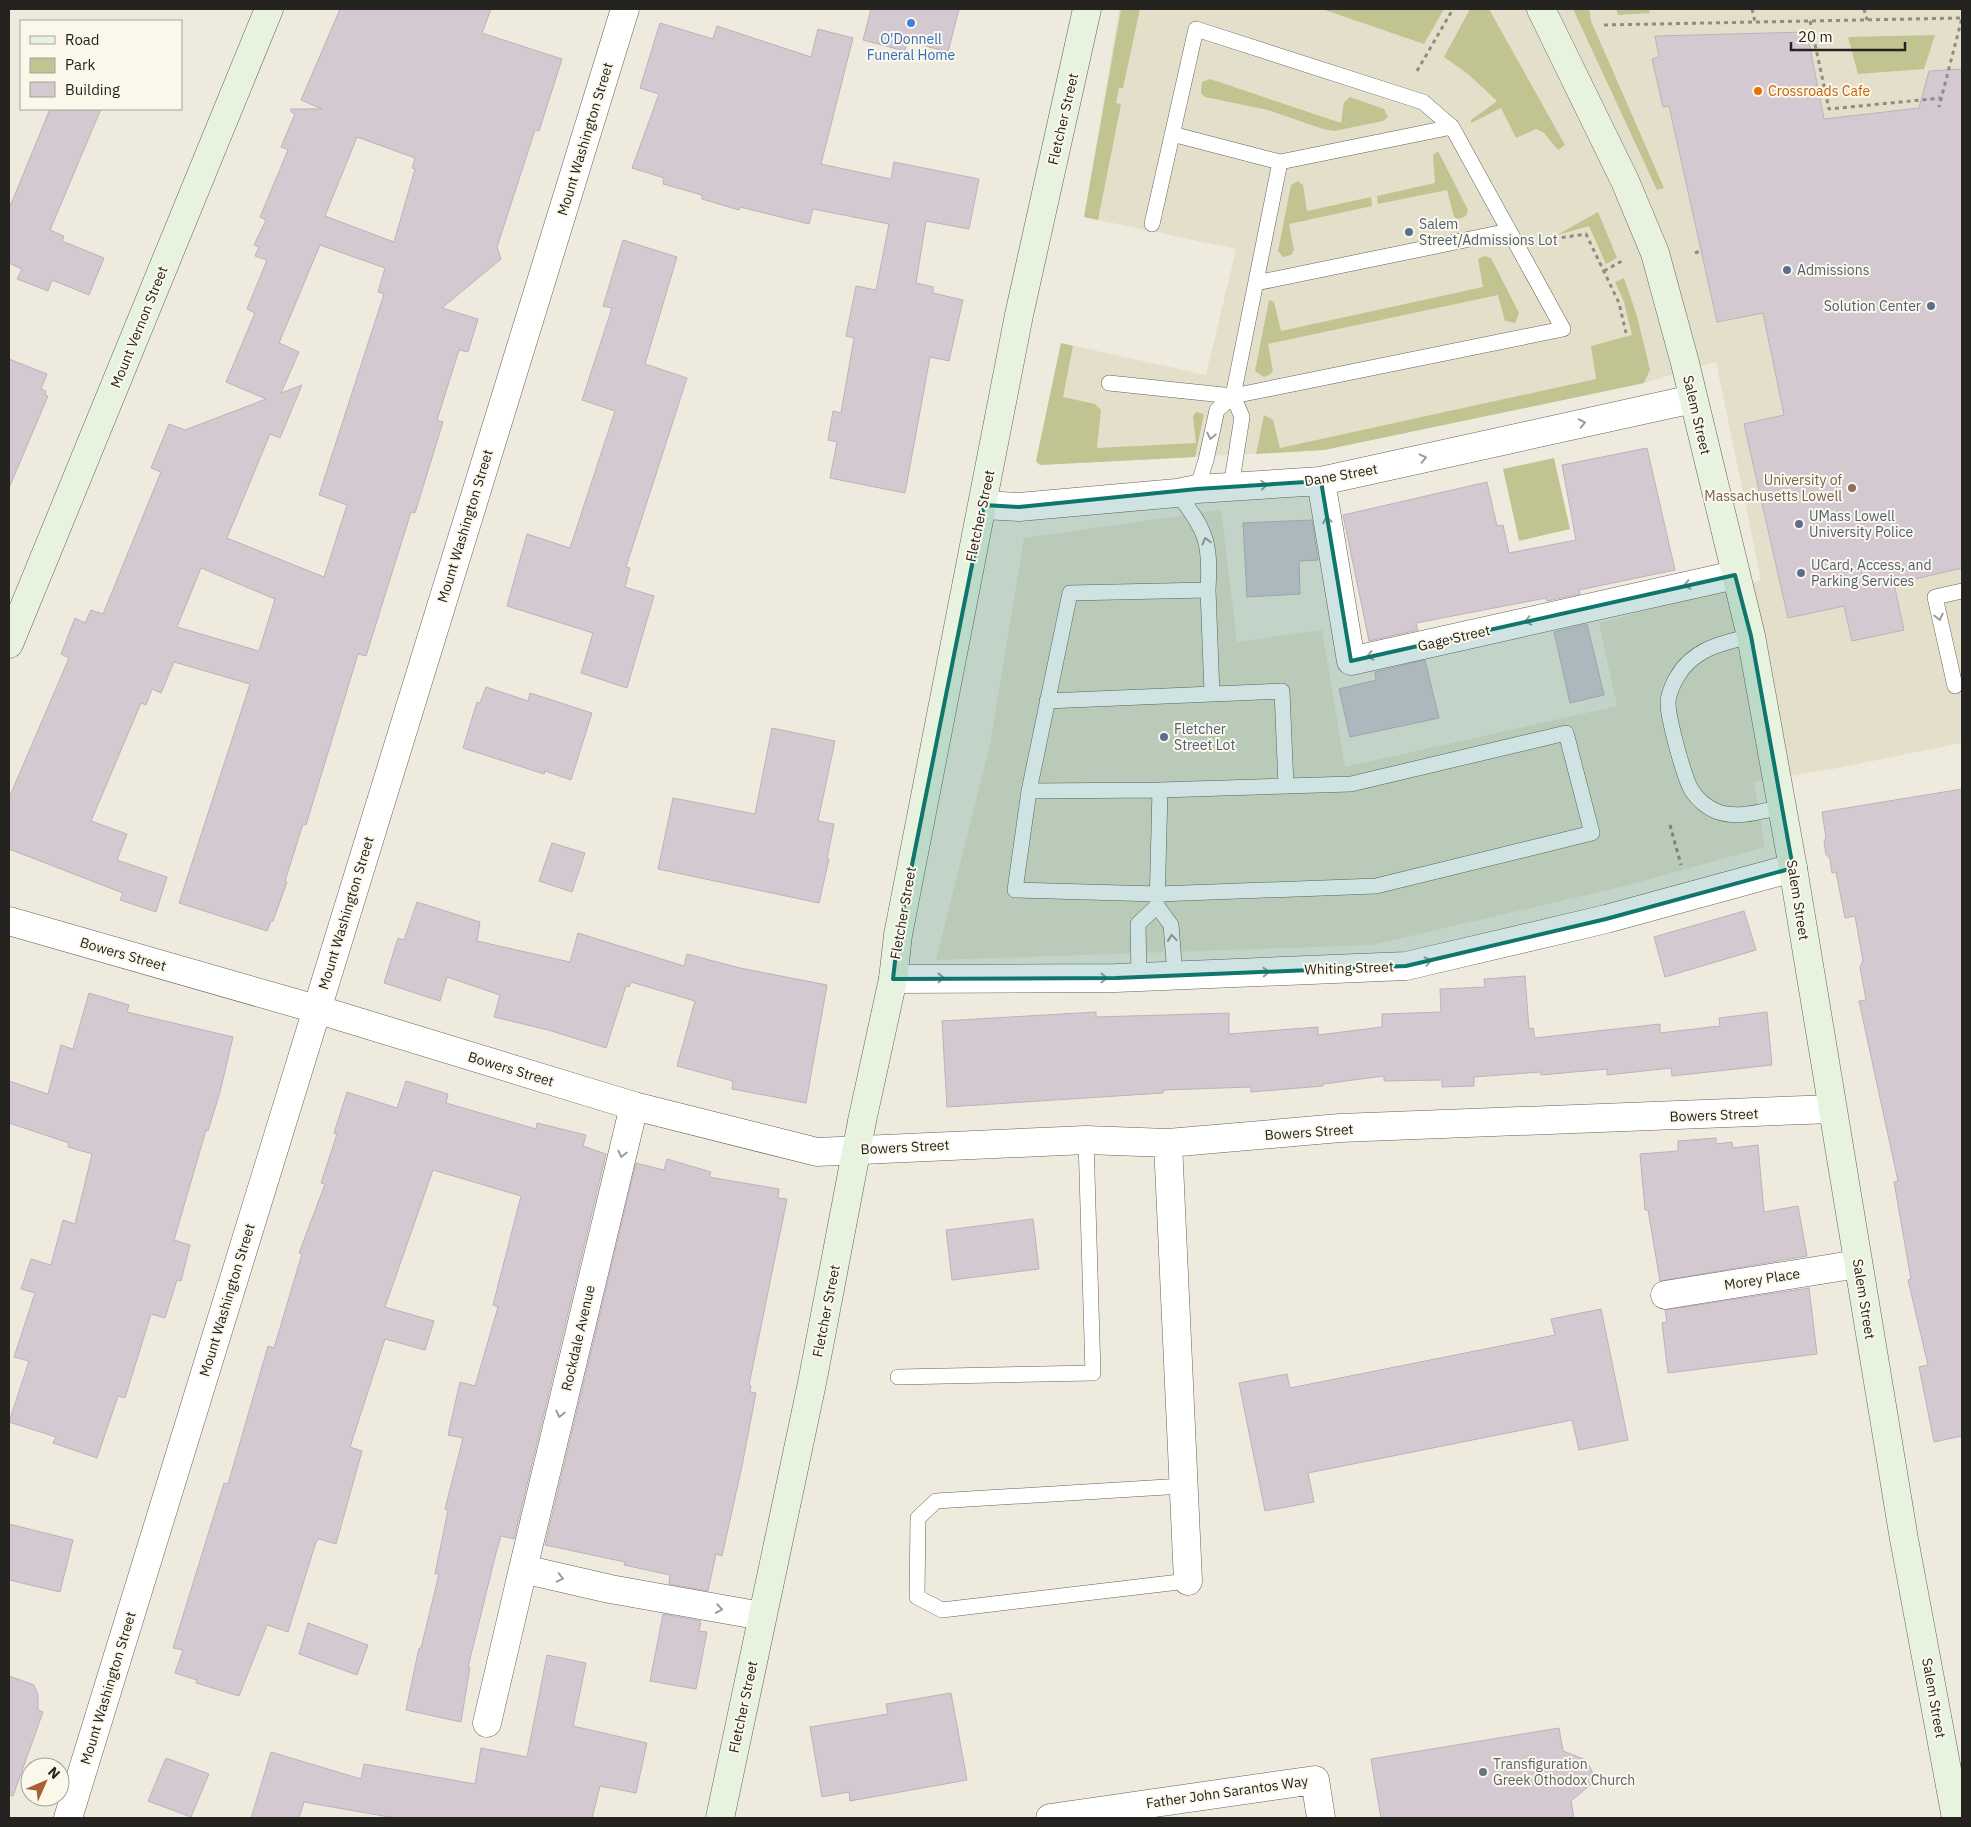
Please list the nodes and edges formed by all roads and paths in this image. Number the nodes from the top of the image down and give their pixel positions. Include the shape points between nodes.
1 (268, 9) edge
2 (625, 9) edge
3 (1087, 9) edge
4 (1453, 9) edge
5 (1541, 9) edge
6 (1752, 9) edge
7 (1864, 9) edge
8 (1866, 20) junction
9 (1810, 21) junction
10 (1755, 22) junction
11 (1604, 25) dead end
12 (1404, 96) junction
13 (1941, 98) junction
14 (1939, 107) dead end
15 (1452, 127) junction
16 (1172, 134) junction
17 (1280, 162) junction
18 (1152, 224) dead end
19 (1509, 231) junction
20 (1539, 240) dead end
21 (1700, 251) dead end
22 (1695, 252) dead end
23 (1623, 261) dead end
24 (1604, 272) junction
25 (1256, 283) junction
26 (1626, 333) dead end
27 (1109, 383) dead end
28 (1233, 396) junction
29 (1692, 399) junction
30 (1321, 481) junction
31 (1231, 487) junction
32 (1187, 491) junction
33 (984, 504) junction
34 (1735, 575) junction
35 (1208, 590) junction
36 (1962, 591) edge
37 (1751, 636) junction
38 (9, 644) edge
39 (1955, 686) dead end
40 (1212, 694) junction
41 (1047, 701) junction
42 (1286, 786) junction
43 (1029, 790) junction
44 (1160, 790) junction
45 (1782, 807) junction
46 (1670, 825) dead end
47 (1682, 867) dead end
48 (1792, 868) junction
49 (1157, 900) junction
50 (9, 921) edge
51 (1175, 976) junction
52 (1139, 977) junction
53 (893, 979) junction
54 (316, 1010) junction
55 (634, 1106) junction
56 (1832, 1109) junction
57 (1086, 1140) junction
58 (1168, 1143) junction
59 (857, 1149) junction
60 (1858, 1264) junction
61 (1665, 1295) dead end
62 (898, 1377) dead end
63 (1183, 1486) junction
64 (523, 1569) junction
65 (1188, 1581) joint
66 (762, 1616) junction
67 (487, 1724) dead end
68 (68, 1818) edge
69 (720, 1818) edge
70 (1050, 1818) edge
71 (1321, 1818) edge
72 (1956, 1818) edge

1 - 38 main road, Mount Vernon Street
2 - 54 street, Mount Washington Street
3 - 33 main road, Fletcher Street via 1019,315
4 - 12 path
5 - 29 main road, Salem Street via 1647,229 1666,291
6 - 10 path
7 - 8 path
8 - 9 path
8 - 13 path via 1962,18
9 - 10 path
9 - 13 path via 1829,109
10 - 11 path
12 - 15 lane via 1423,102
12 - 16 lane via 1196,29
13 - 14 path
15 - 17 lane
15 - 19 lane
16 - 17 lane
16 - 18 lane
17 - 25 lane
19 - 25 lane
19 - 28 lane via 1563,330
20 - 24 path via 1586,234
21 - 22 path
23 - 24 path
24 - 26 path via 1619,303
25 - 28 lane
27 - 28 lane
28 - 31 lane via 1242,417
28 -> 32 lane via 1216,410 1206,460
30 -> 29 street, Dane Street
29 - 34 main road, Salem Street
31 -> 30 street, Dane Street
34 -> 30 street, Gage Street via 1351,661
31 - 32 street, Dane Street
32 - 33 street, Dane Street via 1020,507
35 -> 32 lane via 1210,556
33 - 53 main road, Fletcher Street via 907,887
34 - 37 main road, Salem Street
35 - 40 lane
35 - 41 lane via 1070,593
36 -> 39 lane via 1935,597
37 - 45 main road, Salem Street
37 - 45 lane via 1713,646 1692,658 1676,678 1668,702 1685,779 1693,793 1718,812 1734,815
40 - 41 lane
40 - 42 lane via 1282,691
41 - 43 lane
42 - 44 lane
42 - 49 lane via 1351,784 1566,734 1592,833 1376,886
43 - 44 lane
43 - 49 lane via 1015,890
44 - 49 lane
45 - 48 main road, Salem Street
46 - 47 path
51 -> 48 street, Whiting Street via 1406,966 1606,919
48 - 56 main road, Salem Street
51 -> 49 lane via 1171,925
49 - 52 lane via 1138,924
50 - 54 street, Bowers Street
51 - 52 street, Whiting Street
53 -> 52 street, Whiting Street
53 - 59 main road, Fletcher Street
54 - 55 street, Bowers Street
54 - 68 street, Mount Washington Street
55 - 59 street, Bowers Street via 817,1152
55 -> 64 street, Rockdale Avenue
56 - 58 street, Bowers Street via 1340,1128
56 - 60 main road, Salem Street
57 - 58 street, Bowers Street
57 - 59 street, Bowers Street
57 - 62 lane via 1093,1373
58 - 63 street
59 - 66 main road, Fletcher Street via 812,1383
60 - 61 street, Morey Place
60 - 72 main road, Salem Street
63 - 65 street
63 - 65 lane via 936,1501 918,1518 917,1597 942,1610
64 -> 66 street via 610,1589
64 - 67 street, Rockdale Avenue
66 - 69 main road, Fletcher Street
70 - 71 street, Father John Sarantos Way via 1315,1780

